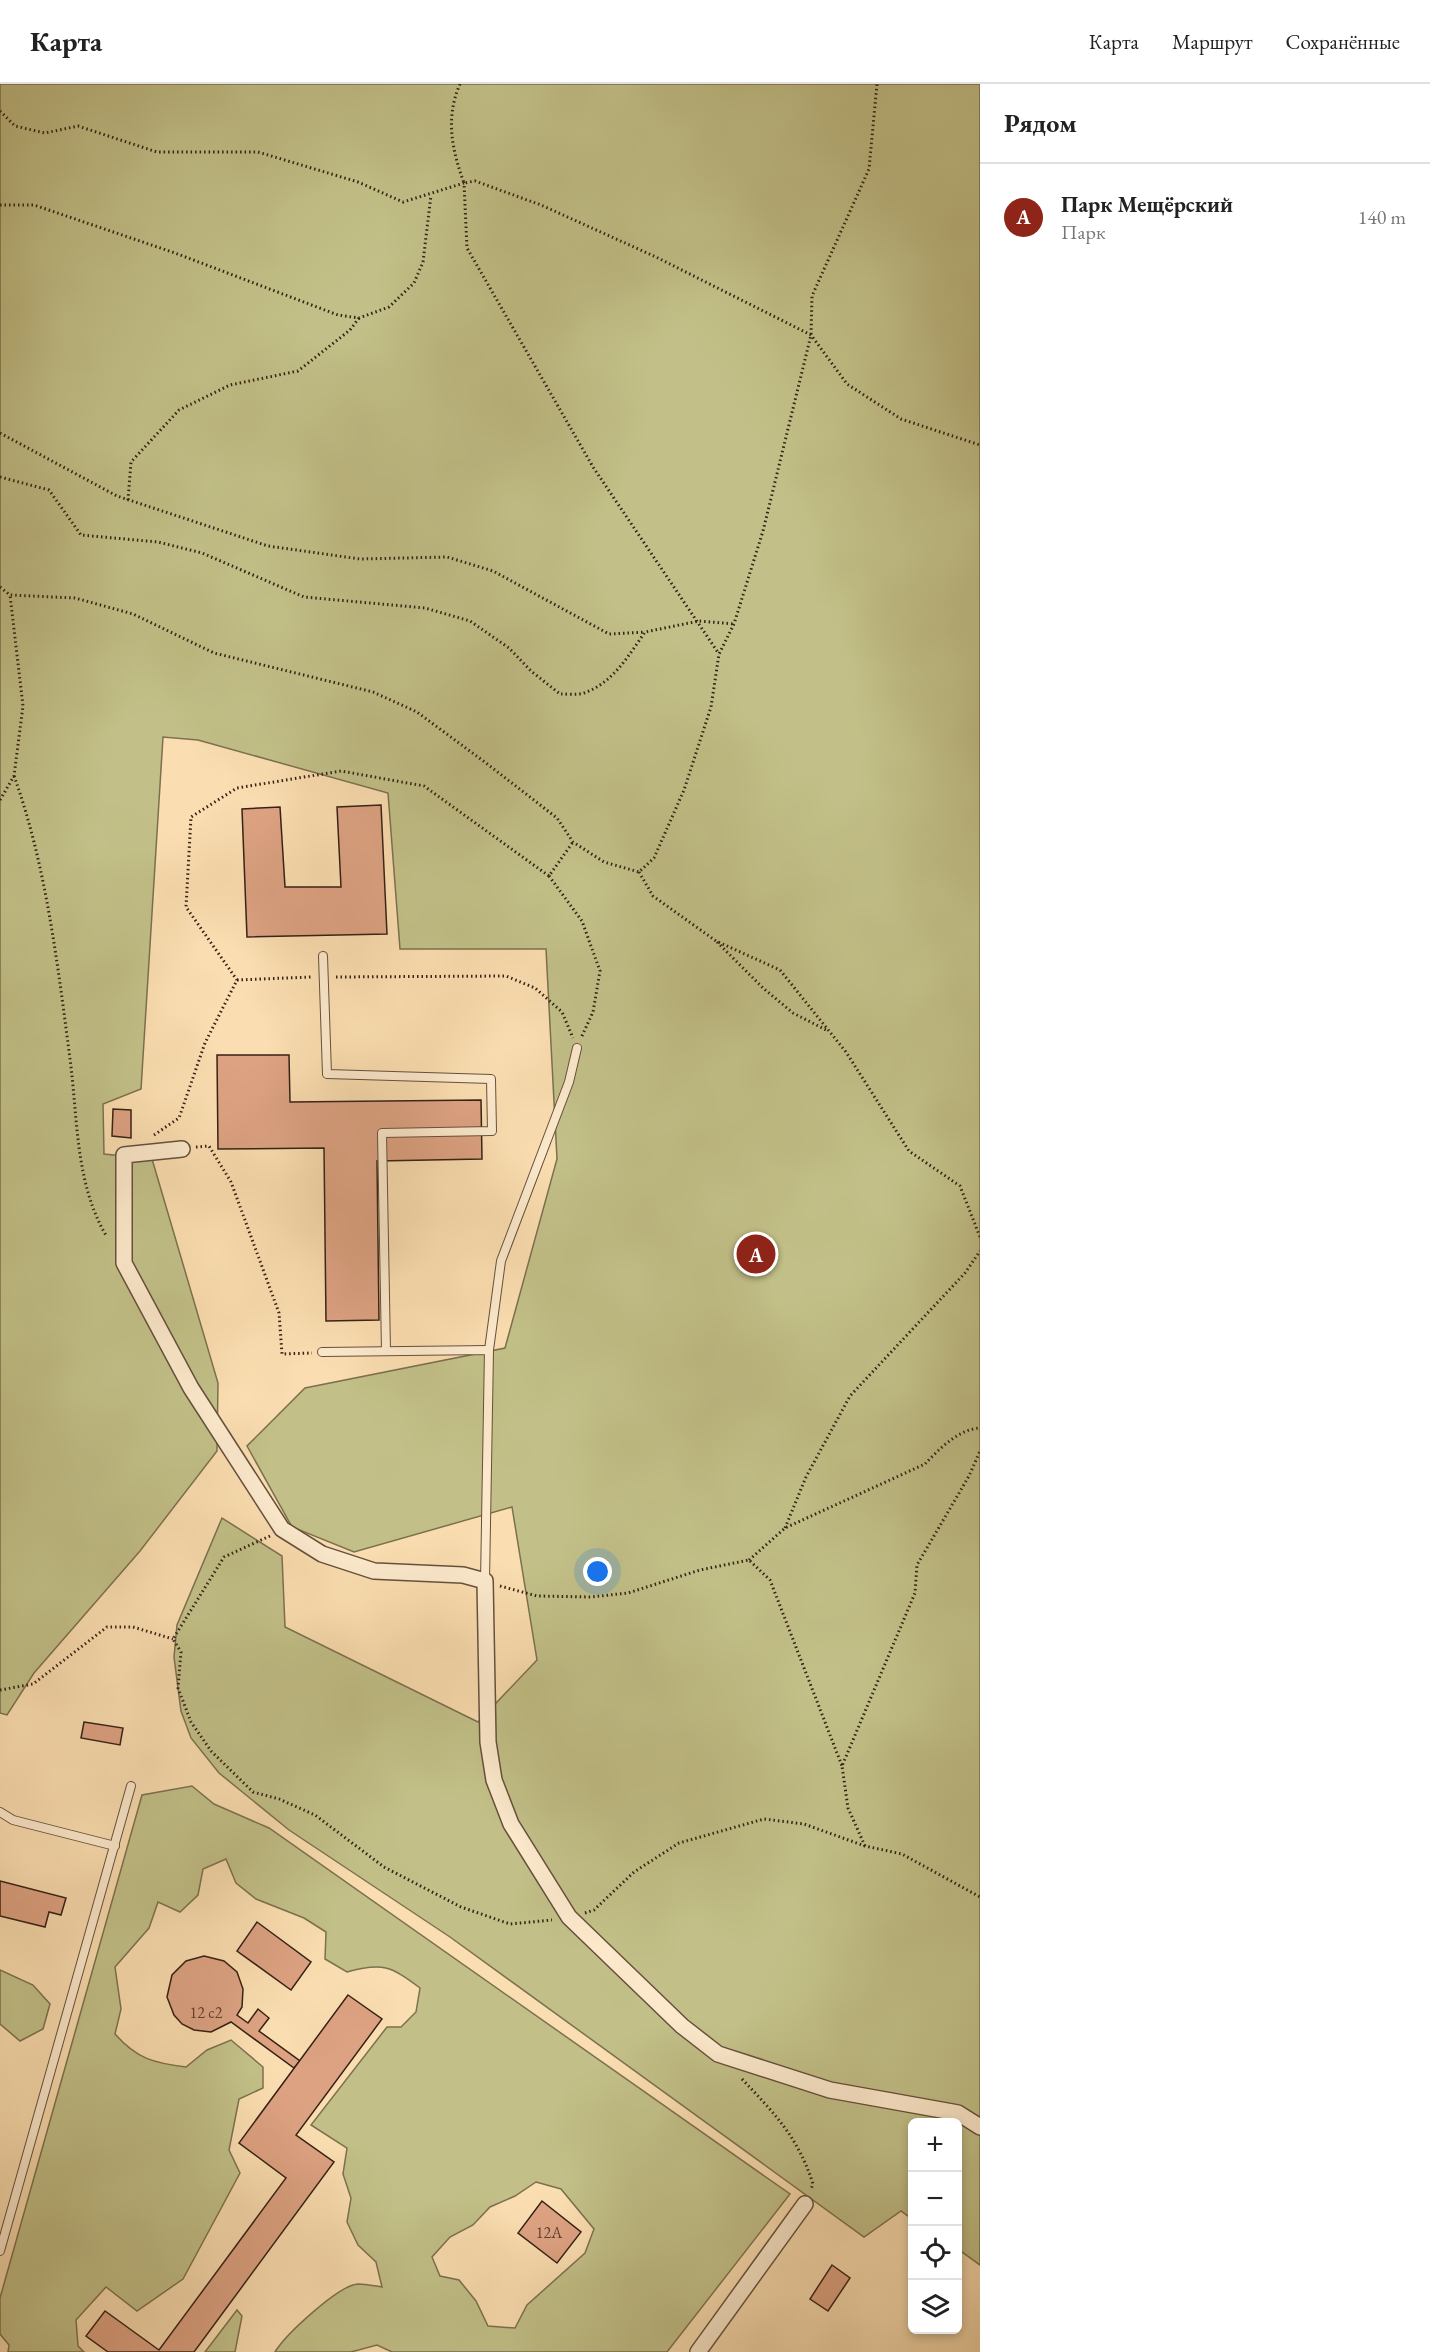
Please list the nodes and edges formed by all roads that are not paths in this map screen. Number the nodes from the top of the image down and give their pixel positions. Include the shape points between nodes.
1 (324, 956) dead end
2 (577, 1048) road end
3 (182, 1149) dead end
4 (489, 1350) junction
5 (386, 1351) junction
6 (322, 1353) road end
7 (485, 1581) junction
8 (131, 1786) dead end
9 (0, 1812) edge
10 (115, 1845) junction
11 (980, 2127) edge
12 (805, 2204) road end
13 (0, 2251) edge
14 (698, 2352) edge

1 - 5 lane via 327,1074 491,1079 492,1131 382,1133
2 - 4 lane via 569,1082 501,1261
3 - 7 street via 124,1155 124,1263 191,1388 282,1530 322,1554 374,1571 463,1575
4 - 5 lane
4 - 7 lane
5 - 6 lane
7 - 11 street via 488,1742 494,1780 511,1824 569,1917 682,2026 718,2054 830,2090 958,2113
8 - 10 lane
9 - 10 lane via 13,1820
10 - 13 lane
12 - 14 street

